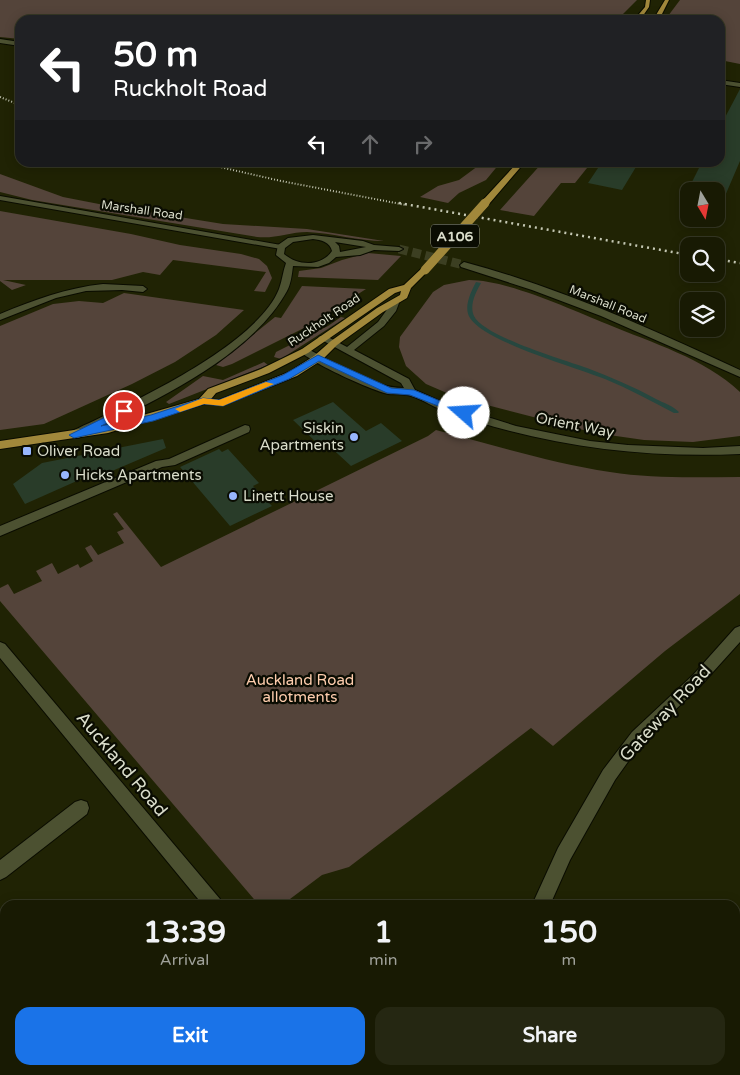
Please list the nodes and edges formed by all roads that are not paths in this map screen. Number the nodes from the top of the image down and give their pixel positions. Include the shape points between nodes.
1 (648, 0) edge
2 (667, 0) edge
3 (640, 15) edge
4 (659, 15) edge
5 (0, 41) edge
6 (15, 43) edge
7 (725, 76) edge
8 (740, 78) edge
9 (725, 83) edge
10 (740, 85) edge
11 (518, 167) edge
12 (0, 198) edge
13 (327, 240) junction
14 (281, 247) junction
15 (372, 247) junction
16 (400, 249) tunnel mouth
17 (334, 255) junction
18 (290, 262) junction
19 (464, 265) tunnel mouth
20 (407, 287) junction
21 (143, 289) dead end
22 (394, 303) junction
23 (0, 317) edge
24 (323, 338) junction
25 (334, 344) junction
26 (348, 350) junction
27 (305, 351) junction
28 (318, 358) junction
29 (740, 374) edge
30 (411, 392) junction
31 (203, 401) junction
32 (245, 429) dead end
33 (74, 435) junction
34 (0, 445) edge
35 (740, 450) edge
36 (0, 531) edge
37 (740, 632) edge
38 (0, 648) edge
39 (81, 808) dead end
40 (0, 872) edge
41 (210, 900) edge
42 (543, 900) edge

1 - 3 main road
2 - 4 main road
5 - 6 street
7 - 8 street
9 - 10 street
11 - 20 main road, Ruckholt Road / A106, bridge
12 - 14 street, Marshall Road
13 - 14 street via 302,237
13 - 15 street via 363,243
13 - 17 street via 335,246
14 - 18 street via 280,255
15 - 16 street
15 - 17 street
17 - 18 street via 315,264
18 - 33 street via 290,275 280,298 255,327 232,346 200,369 145,400
19 - 29 street, Marshall Road via 550,294 654,335
20 - 22 main road, Ruckholt Road / A106 via 404,296
20 - 24 main road, Ruckholt Road / A106 via 392,291
21 - 23 street via 121,286 80,288 60,292
22 - 25 main road, Ruckholt Road / A106
22 - 26 street, Ruckholt Road / A106 via 391,314 380,326
24 - 25 street, Orient Way
24 - 27 main road, Ruckholt Road / A106
25 - 26 street, Orient Way
25 - 28 main road, Ruckholt Road / A106
26 - 30 street, Orient Way via 405,381
27 - 28 street, Orient Way
27 - 31 main road, Ruckholt Road / A106 via 265,371 212,391
28 - 30 street, Orient Way via 390,391
28 - 31 main road, Ruckholt Road / A106 via 286,377 220,403
30 - 35 street, Orient Way via 446,407 519,430 599,446 697,454
31 - 33 main road, Ruckholt Road / A106 via 153,418
32 - 36 street
33 - 34 main road, Ruckholt Road / A106
37 - 42 street, Gateway Road via 698,679 637,737 609,775 564,854
38 - 41 street, Auckland Road
39 - 40 street

